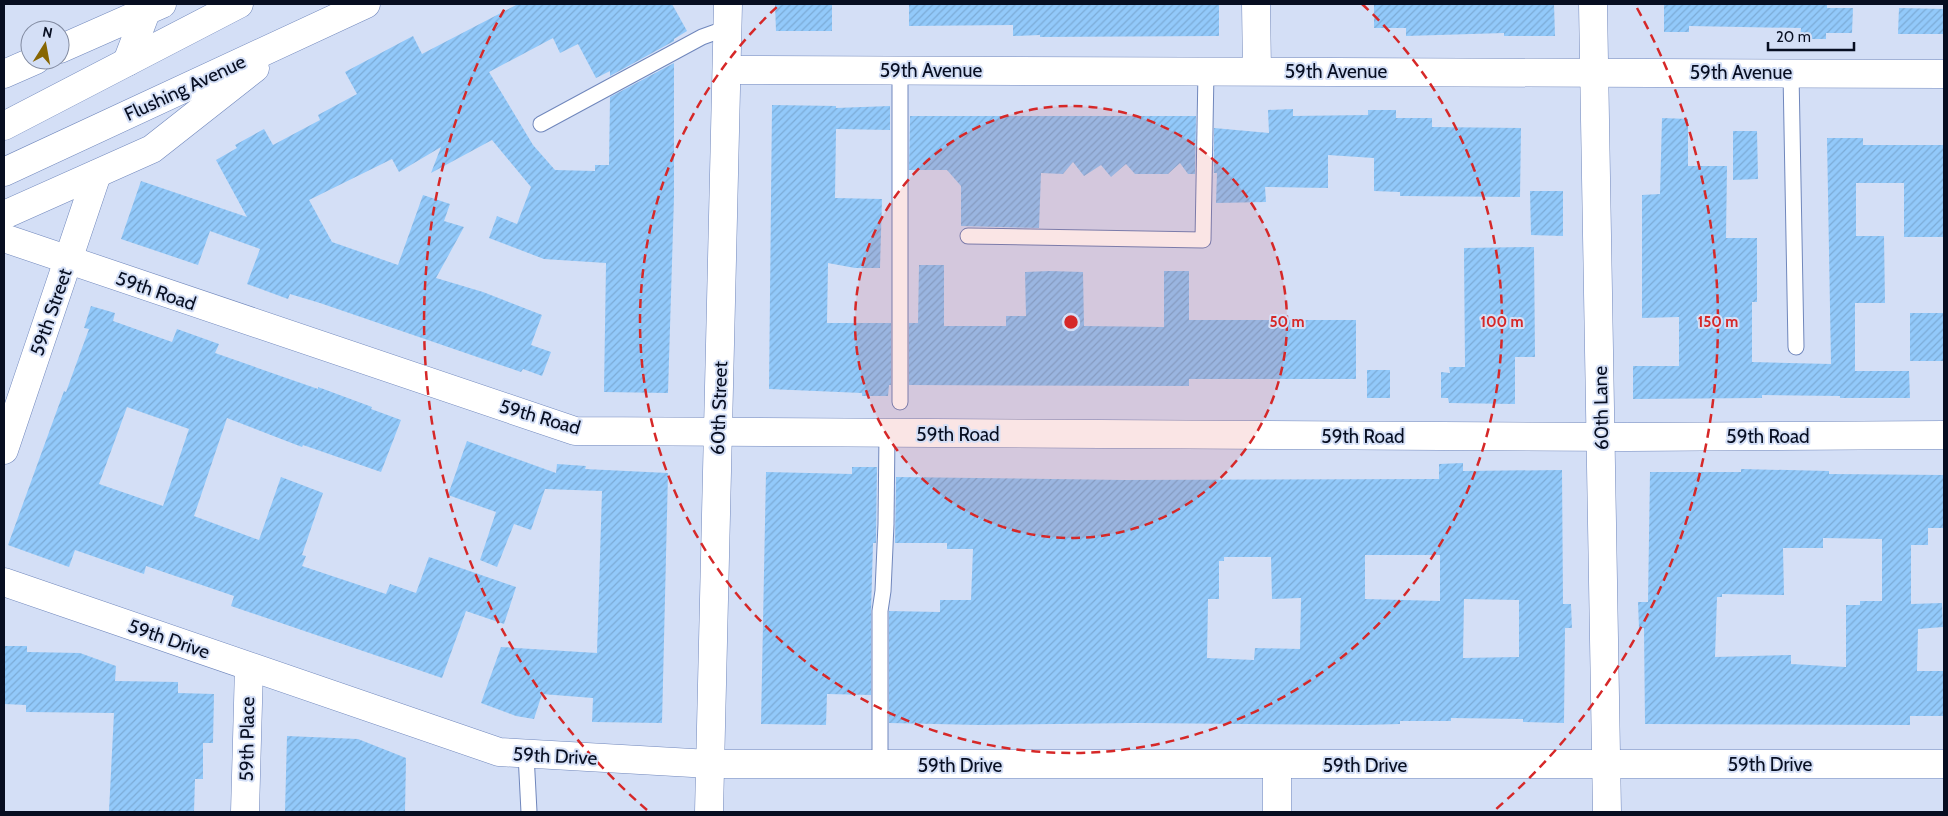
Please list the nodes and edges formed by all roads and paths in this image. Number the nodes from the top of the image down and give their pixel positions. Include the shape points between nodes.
1 (239, 4) edge
2 (366, 4) edge
3 (1256, 4) edge
4 (1593, 4) edge
5 (153, 6) edge
6 (728, 16) edge
7 (293, 38) junction
8 (70, 44) edge
9 (127, 62) junction
10 (20, 67) edge
11 (727, 70) junction
12 (900, 70) junction
13 (1206, 71) junction
14 (1257, 71) junction
15 (1594, 72) junction
16 (1790, 73) junction
17 (4, 74) edge
18 (1944, 74) edge
19 (541, 124) dead end
20 (4, 126) edge
21 (4, 172) edge
22 (97, 174) junction
23 (4, 215) edge
24 (968, 236) dead end
25 (4, 238) edge
26 (68, 261) junction
27 (1796, 347) dead end
28 (900, 402) dead end
29 (718, 433) junction
30 (887, 434) junction
31 (1944, 435) edge
32 (1601, 436) junction
33 (4, 450) edge
34 (4, 582) edge
35 (249, 667) junction
36 (526, 754) junction
37 (710, 764) junction
38 (880, 764) junction
39 (1607, 764) junction
40 (1944, 764) edge
41 (1277, 765) junction
42 (1944, 776) edge
43 (245, 812) edge
44 (529, 812) edge
45 (709, 812) edge
46 (1277, 812) edge
47 (1607, 812) edge

1 - 9 street
2 - 7 street, Flushing Avenue
3 - 14 street
4 - 15 street, 60th Lane
5 - 8 street
5 - 9 street
6 - 11 street, 60th Street
6 - 19 lane via 702,37
7 - 21 street, Flushing Avenue
7 - 22 street via 152,149
9 - 20 street
10 - 17 street
11 - 12 street, 59th Avenue
11 - 29 street, 60th Street
12 - 13 street, 59th Avenue
12 - 28 lane
13 - 14 street, 59th Avenue
13 - 24 lane via 1203,240
14 - 15 street, 59th Avenue
15 - 16 street, 59th Avenue
15 - 32 street, 60th Lane
16 - 18 street, 59th Avenue
16 - 27 lane
22 - 23 street
22 - 26 street, 59th Street
25 - 26 street, 59th Road
26 - 29 street, 59th Road via 575,431
26 - 33 street, 59th Street
29 - 30 street, 59th Road
29 - 37 street, 60th Street
30 - 32 street, 59th Road
30 - 38 lane via 886,534 880,610
31 - 32 street, 59th Road
32 - 39 street, 60th Lane
34 - 35 street, 59th Drive
35 - 36 street, 59th Drive via 499,752
35 - 43 street, 59th Place
36 - 37 street, 59th Drive
36 - 44 lane
37 - 38 street, 59th Drive
37 - 45 street, 60th Street
38 - 41 street, 59th Drive
39 - 40 street, 59th Drive
39 - 41 street, 59th Drive
39 - 47 street, 60th Lane
40 - 42 street
41 - 46 street

